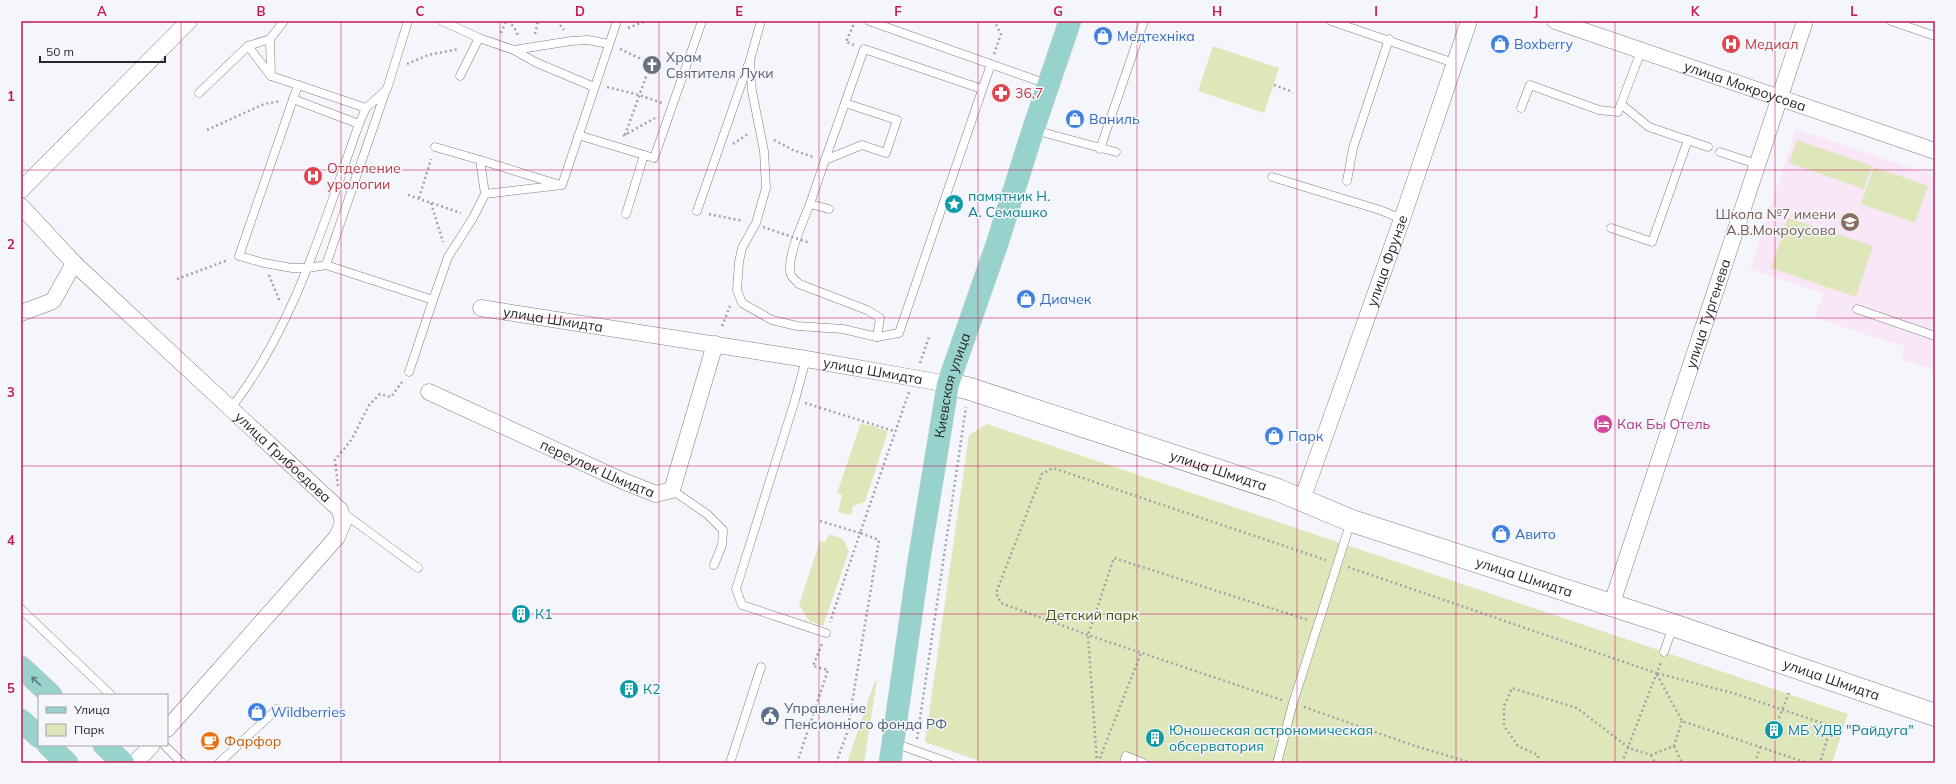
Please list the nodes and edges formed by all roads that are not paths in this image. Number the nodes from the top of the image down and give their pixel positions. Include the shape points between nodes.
1 (188, 21) edge
2 (284, 21) edge
3 (408, 21) edge
4 (442, 21) edge
5 (617, 21) edge
6 (702, 21) edge
7 (761, 21) edge
8 (869, 21) edge
9 (1070, 21) edge
10 (1144, 21) edge
11 (1331, 21) edge
12 (1469, 21) edge
13 (1555, 21) edge
14 (1805, 21) edge
15 (1891, 21) edge
16 (1935, 36) edge
17 (479, 38) junction
18 (270, 39) junction
19 (1389, 39) junction
20 (608, 44) junction
21 (248, 46) junction
22 (518, 49) junction
23 (1641, 51) junction
24 (750, 60) junction
25 (991, 64) junction
26 (1454, 64) junction
27 (271, 76) junction
28 (460, 76) dead end
29 (1048, 84) junction
30 (298, 85) junction
31 (594, 87) junction
32 (387, 89) junction
33 (982, 89) junction
34 (199, 93) dead end
35 (1778, 98) junction
36 (293, 99) junction
37 (845, 103) junction
38 (1621, 104) junction
39 (366, 108) junction
40 (1521, 108) dead end
41 (359, 124) junction
42 (1033, 130) junction
43 (578, 135) junction
44 (1688, 140) junction
45 (435, 147) road end
46 (1708, 147) dead end
47 (1100, 149) junction
48 (1935, 151) edge
49 (1116, 152) dead end
50 (1720, 152) dead end
51 (644, 155) junction
52 (480, 160) junction
53 (825, 160) junction
54 (1756, 164) junction
55 (1272, 177) dead end
56 (1347, 181) dead end
57 (562, 185) junction
58 (21, 190) edge
59 (485, 194) junction
60 (810, 204) junction
61 (21, 206) edge
62 (829, 209) dead end
63 (697, 211) road end
64 (626, 214) dead end
65 (1402, 219) junction
66 (1612, 228) dead end
67 (74, 263) junction
68 (326, 265) junction
69 (308, 268) junction
70 (433, 300) junction
71 (481, 308) dead end
72 (1857, 309) dead end
73 (21, 313) edge
74 (1935, 336) edge
75 (877, 337) junction
76 (715, 344) junction
77 (806, 359) junction
78 (409, 372) road end
79 (958, 386) junction
80 (429, 392) dead end
81 (231, 408) junction
82 (672, 490) junction
83 (1302, 500) junction
84 (340, 510) junction
85 (1352, 521) junction
86 (714, 565) dead end
87 (418, 568) dead end
88 (1611, 606) junction
89 (21, 609) edge
90 (1673, 626) junction
91 (826, 633) road end
92 (1664, 652) road end
93 (21, 667) edge
94 (761, 667) dead end
95 (50, 694) edge
96 (110, 694) edge
97 (277, 709) dead end
98 (1935, 715) edge
99 (21, 720) edge
100 (168, 728) edge
101 (38, 736) edge
102 (49, 746) edge
103 (105, 746) edge
104 (151, 746) edge
105 (165, 746) edge
106 (892, 753) edge
107 (67, 763) edge
108 (123, 763) edge
109 (135, 763) edge
110 (182, 763) edge
111 (220, 763) edge
112 (730, 763) edge
113 (950, 763) edge
114 (1124, 763) edge
115 (1143, 763) edge
116 (1277, 763) edge

1 - 58 street
2 - 18 lane
3 - 32 lane
4 - 17 lane
5 - 20 lane
6 - 51 lane via 654,158
7 - 24 lane
8 - 25 lane
9 - 29 main road, Киевская улица
10 - 47 lane
11 - 19 lane
12 - 26 street, улица Фрунзе
13 - 23 street, улица Мокроусова
14 - 35 street, улица Тургенева
15 - 16 lane
17 - 22 lane
17 - 28 lane
18 - 21 lane
18 - 27 lane
19 - 26 lane
19 - 56 lane via 1353,148
20 - 22 lane via 588,40
20 - 31 lane
21 - 27 lane
21 - 34 lane
22 - 31 lane via 535,62
23 - 35 street, улица Мокроусова
23 - 38 lane
24 - 63 lane
24 - 75 lane via 752,91 764,151 766,188 760,225 742,248 739,262 737,290 742,303 772,320 798,326 843,329
25 - 29 lane
25 - 33 lane
26 - 65 street, улица Фрунзе
27 - 30 lane
29 - 42 main road, Киевская улица
30 - 36 lane
30 - 39 lane
31 - 43 lane
32 - 39 lane
32 - 68 lane
33 - 37 lane via 864,49
33 - 75 lane via 899,333
35 - 48 street, улица Мокроусова
35 - 54 street, улица Тургенева
36 - 41 lane
36 - 69 lane via 239,256 264,263
37 - 53 lane
37 - 53 lane via 897,120 886,152 862,145
38 - 40 lane via 1618,112 1599,110 1530,85
38 - 44 lane via 1648,127
39 - 41 lane
41 - 69 lane
42 - 47 lane
42 - 79 main road, Киевская улица via 997,244
43 - 51 lane
43 - 57 lane
44 - 46 lane
44 - 66 lane via 1652,242
45 - 52 lane
47 - 49 lane
50 - 54 lane
51 - 64 lane
52 - 57 lane
52 - 59 lane
53 - 60 lane
54 - 88 street, улица Тургенева
55 - 65 lane
57 - 59 lane
59 - 70 lane via 448,257
60 - 62 lane
60 - 75 lane via 792,253 791,276 800,284 867,310 880,318
61 - 67 street, улица Грибоедова
65 - 83 street, улица Фрунзе
67 - 73 street via 53,301
67 - 81 street, улица Грибоедова
68 - 69 lane
68 - 70 lane
69 - 81 lane via 268,352 249,386
70 - 78 lane
71 - 76 street, улица Шмидта
72 - 74 lane
76 - 77 street, улица Шмидта
76 - 82 street, переулок Шмидта
77 - 79 street, улица Шмидта
77 - 91 lane via 736,589 742,604
79 - 83 main road, улица Шмидта
79 - 106 main road, Киевская улица via 920,560
80 - 82 street, переулок Шмидта via 623,481 656,494
81 - 84 street, улица Грибоедова
82 - 86 lane via 707,514 723,530 722,544
83 - 85 main road, улица Шмидта
84 - 87 lane
84 - 100 street, улица Грибоедова via 343,523 336,537
85 - 88 main road, улица Шмидта
85 - 116 lane via 1293,703
88 - 90 main road, улица Шмидта
89 - 96 lane
90 - 92 lane
90 - 98 main road, улица Шмидта
95 -> 93 main road
94 - 112 lane
97 - 111 lane
99 - 101 main road
102 - 107 main road
103 - 108 main road
104 - 109 street
105 - 110 lane
106 - 113 lane via 915,751
114 - 115 lane via 1126,756

